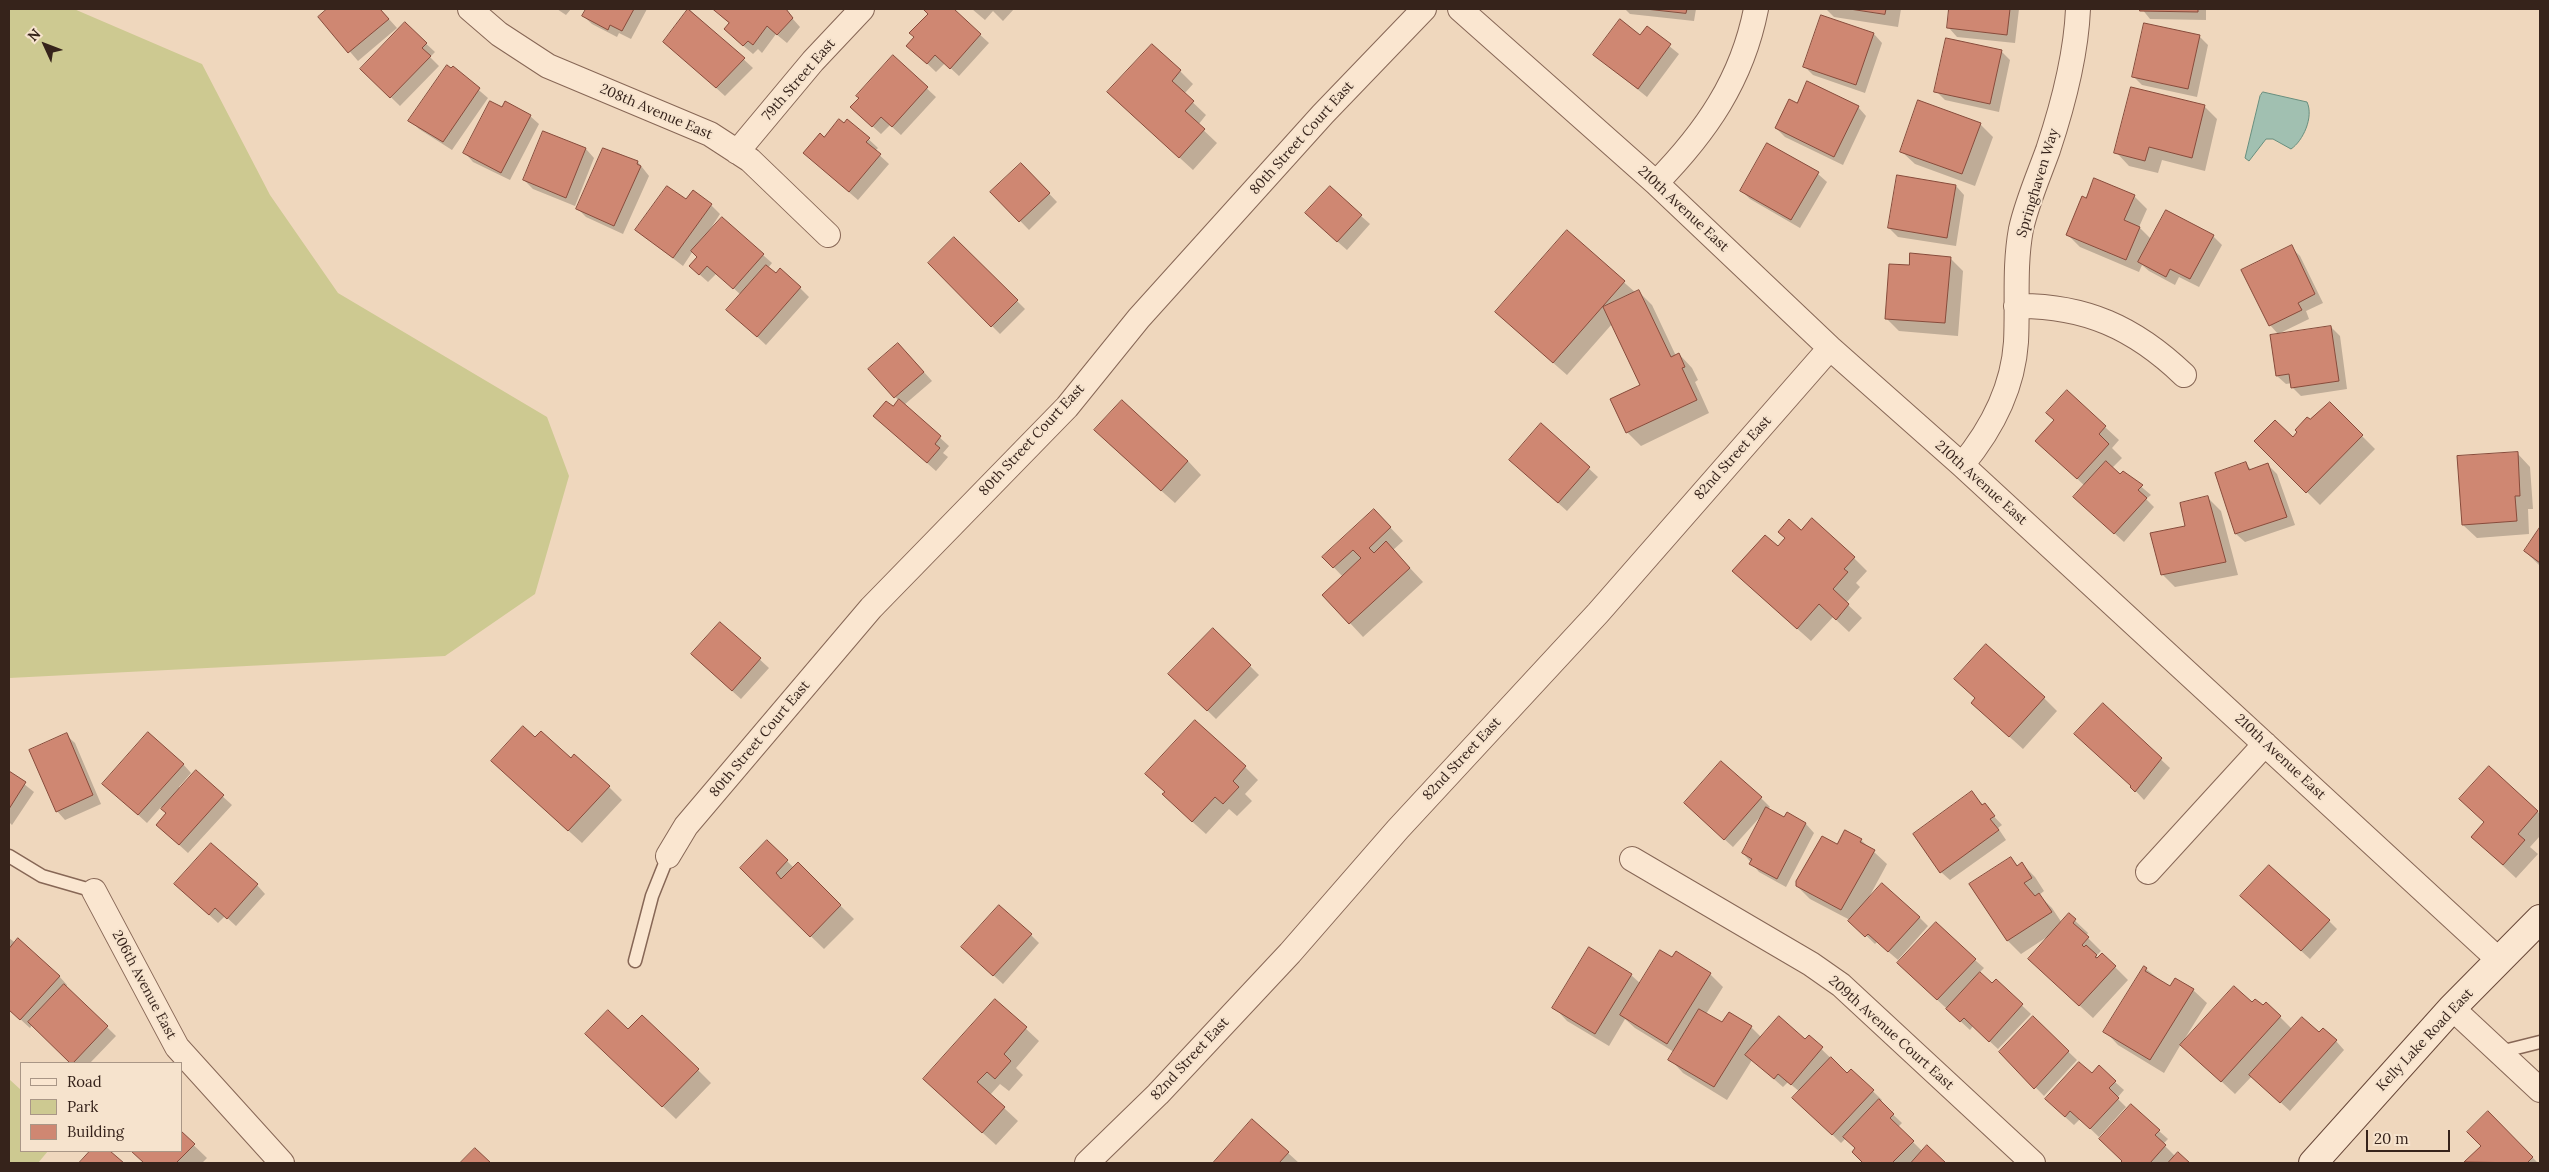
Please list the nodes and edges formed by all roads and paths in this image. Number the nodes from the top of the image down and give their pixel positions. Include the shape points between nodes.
1 (470, 9) edge
2 (862, 9) edge
3 (1424, 9) edge
4 (1460, 9) edge
5 (1756, 9) edge
6 (2078, 9) edge
7 (737, 152) junction
8 (1656, 182) junction
9 (828, 235) dead end
10 (2016, 306) junction
11 (1830, 348) junction
12 (2184, 375) dead end
13 (1962, 465) junction
14 (2265, 744) junction
15 (9, 856) edge
16 (668, 856) joint
17 (1632, 859) dead end
18 (2148, 872) dead end
19 (94, 891) joint
20 (2540, 919) edge
21 (634, 961) dead end
22 (2500, 961) junction
23 (2452, 1008) junction
24 (2540, 1042) edge
25 (2500, 1052) junction
26 (2540, 1090) edge
27 (270, 1159) edge
28 (1087, 1163) edge
29 (2033, 1163) edge
30 (2313, 1163) edge

1 - 7 street, 208th Avenue East via 499,34 548,66 710,134
2 - 7 street, 79th Street East via 813,61
3 - 16 street, 80th Street Court East via 1323,114 1146,311 1067,407 870,608 686,826
4 - 8 street, 210th Avenue East
5 - 8 street via 1736,74 1710,121 1688,150
6 - 10 street, Springhaven Way via 2067,84 2022,227 2016,268
7 - 9 street, 208th Avenue East via 750,160
8 - 11 street, 210th Avenue East
10 - 12 street via 2079,312 2107,321 2136,336
10 - 13 street, Springhaven Way via 2016,343 2009,380 1995,417
11 - 13 street, 210th Avenue East
11 - 28 street, 82nd Street East via 1598,614 1398,829 1290,953 1158,1094
13 - 14 street, 210th Avenue East
14 - 18 street
14 - 22 street, 210th Avenue East
15 - 19 lane via 42,876
16 - 21 lane via 652,896
17 - 29 street, 209th Avenue Court East via 1841,985
19 - 27 street, 206th Avenue East via 176,1047
20 - 22 street, Kelly Lake Road East
22 - 23 street, Kelly Lake Road East
23 - 25 street
23 - 30 street, Kelly Lake Road East
24 - 25 lane
25 - 26 street

